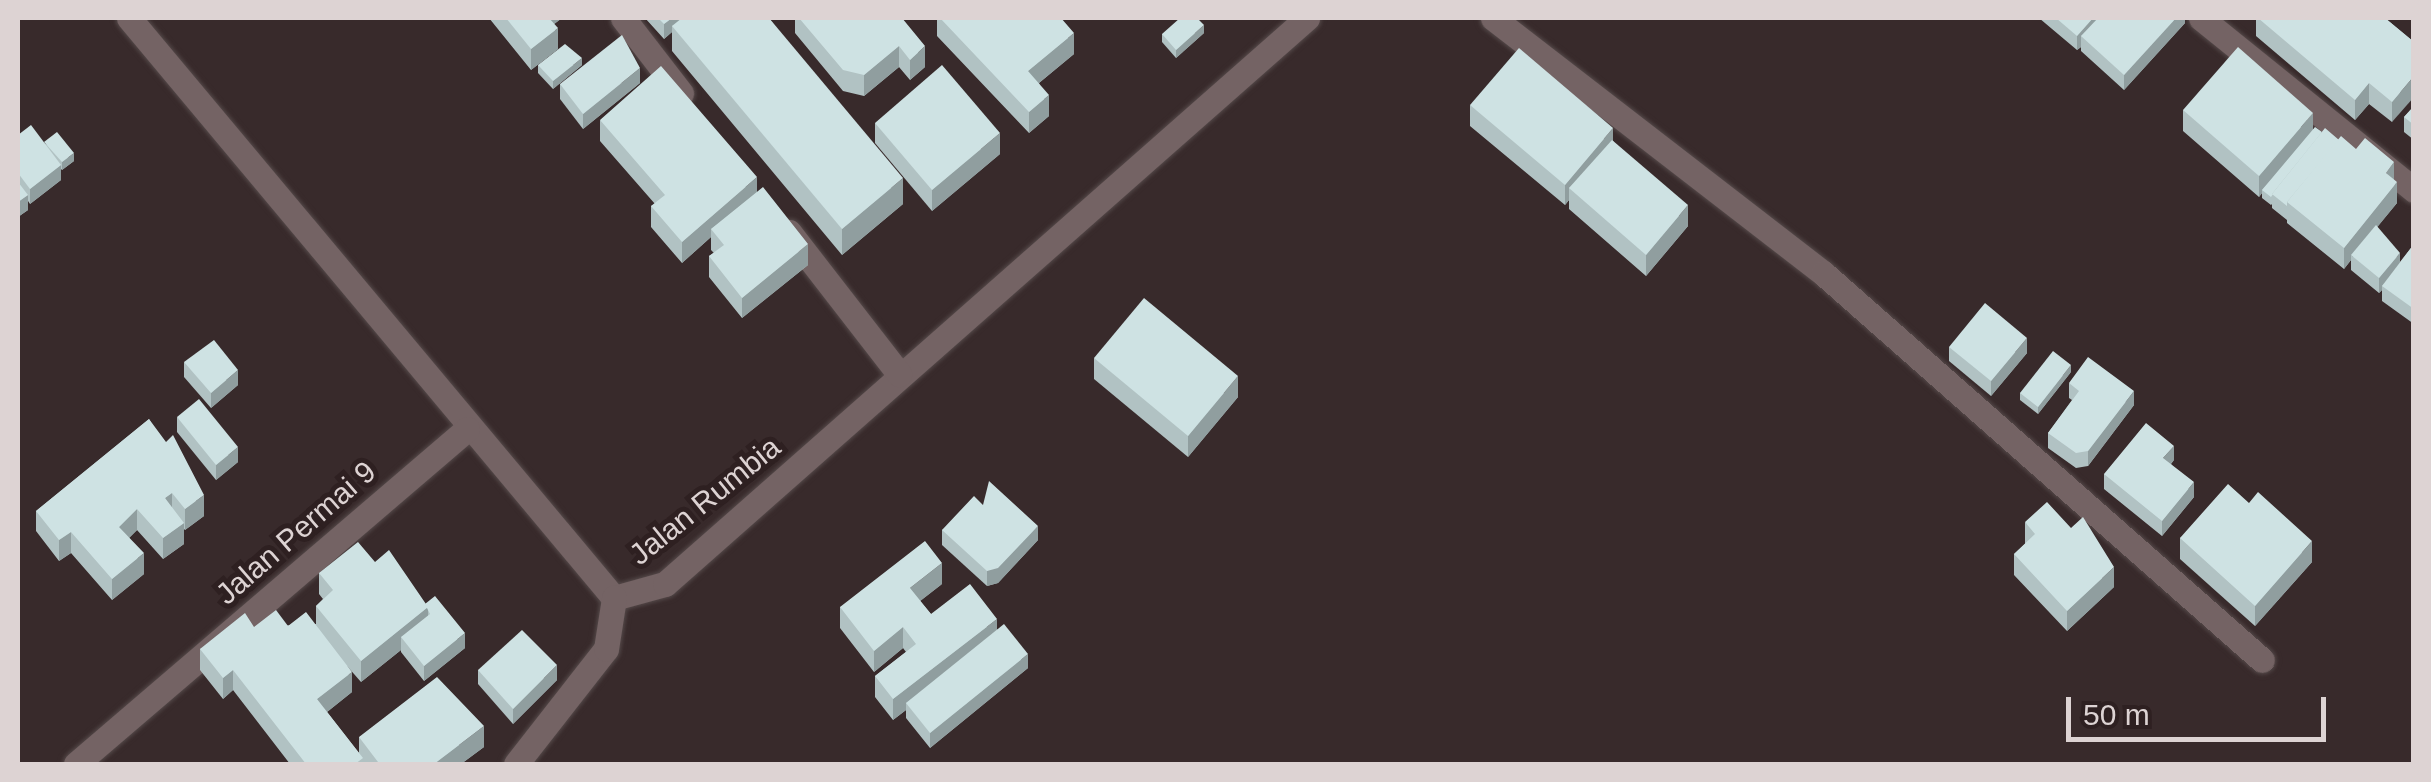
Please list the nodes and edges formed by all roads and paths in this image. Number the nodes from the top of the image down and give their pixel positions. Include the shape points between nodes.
1 (130, 18) edge
2 (622, 18) edge
3 (1307, 18) edge
4 (1492, 18) edge
5 (2201, 18) edge
6 (694, 110) edge
7 (2414, 190) edge
8 (767, 204) edge
9 (899, 374) junction
10 (467, 428) junction
11 (614, 598) junction
12 (2262, 660) dead end
13 (76, 764) edge
14 (516, 764) edge

1 - 10 street, Jalan Rumbia
2 - 6 street
3 - 9 street, Jalan Rumbia
4 - 12 street via 1823,274
5 - 7 street
8 - 9 street
9 - 11 street, Jalan Rumbia via 665,584
10 - 11 street, Jalan Rumbia
10 - 13 street, Jalan Permai 9
11 - 14 street via 606,649

